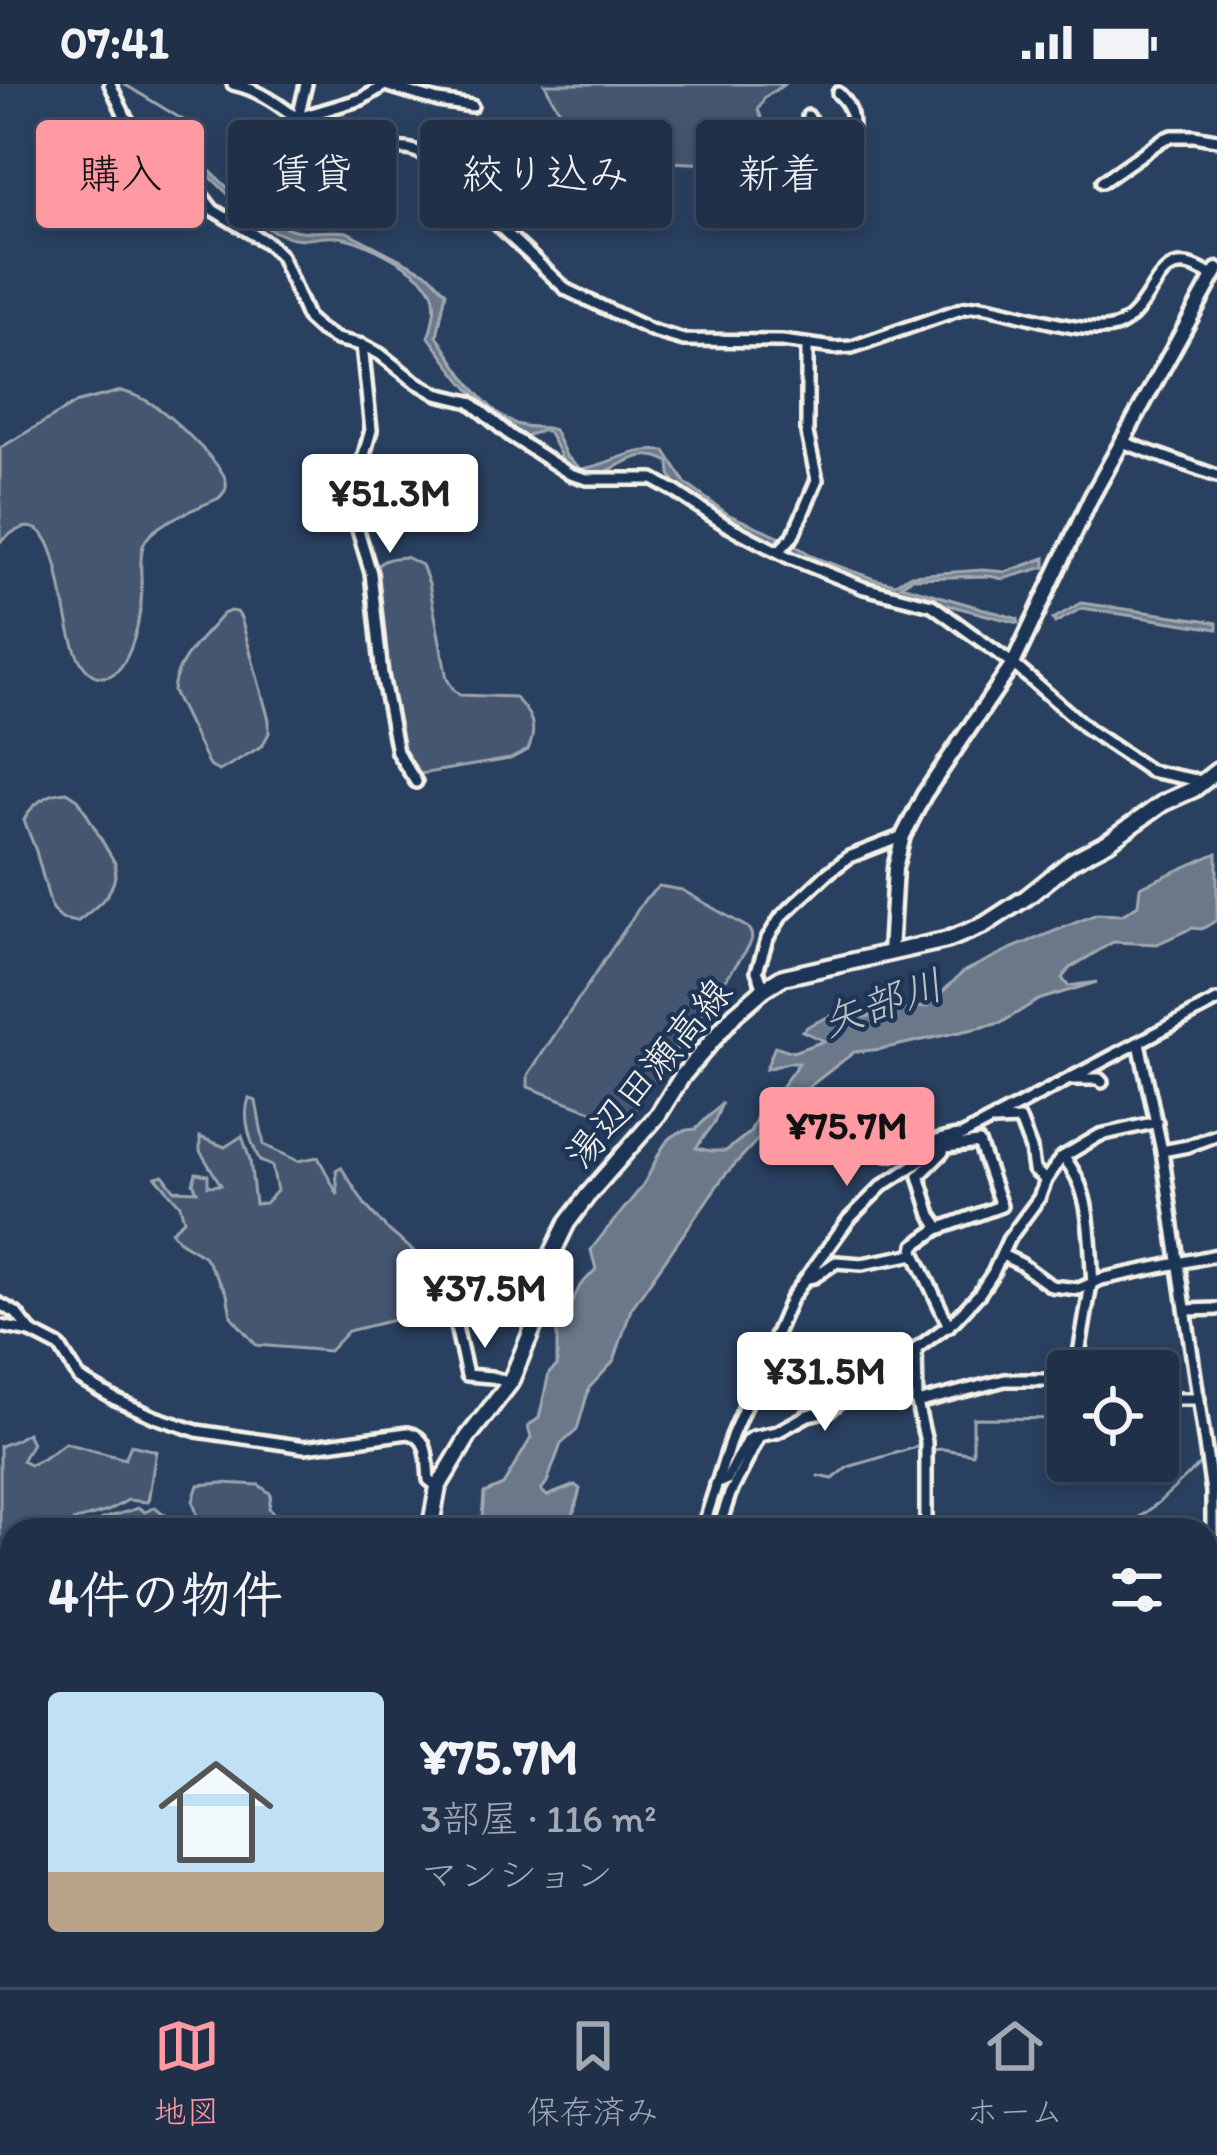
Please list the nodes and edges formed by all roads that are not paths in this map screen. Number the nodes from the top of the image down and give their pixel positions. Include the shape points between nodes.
1 (110, 84) edge
2 (233, 84) edge
3 (307, 84) edge
4 (838, 93) dead end
5 (472, 106) dead end
6 (808, 116) dead end
7 (298, 118) junction
8 (810, 120) edge
9 (852, 120) edge
10 (1217, 140) edge
11 (1102, 182) dead end
12 (1215, 274) edge
13 (362, 345) junction
14 (808, 345) junction
15 (1122, 442) junction
16 (1217, 476) edge
17 (779, 551) junction
18 (1013, 664) junction
19 (1217, 771) edge
20 (416, 782) dead end
21 (1201, 782) junction
22 (903, 836) junction
23 (890, 953) junction
24 (764, 988) junction
25 (1216, 999) edge
26 (1138, 1043) junction
27 (1072, 1078) junction
28 (1102, 1082) dead end
29 (989, 1121) junction
30 (1157, 1122) junction
31 (963, 1135) junction
32 (1217, 1135) edge
33 (944, 1147) junction
34 (1162, 1150) junction
35 (887, 1155) dead end
36 (1063, 1157) junction
37 (1046, 1180) junction
38 (940, 1228) junction
39 (915, 1254) junction
40 (1002, 1255) junction
41 (1217, 1256) edge
42 (1179, 1261) junction
43 (807, 1278) junction
44 (1092, 1284) junction
45 (0, 1304) edge
46 (1186, 1310) junction
47 (1217, 1310) edge
48 (455, 1322) dead end
49 (0, 1326) edge
50 (949, 1326) junction
51 (31, 1332) junction
52 (916, 1349) junction
53 (1080, 1350) edge
54 (1047, 1380) edge
55 (510, 1383) junction
56 (1179, 1399) edge
57 (1199, 1399) junction
58 (917, 1402) junction
59 (760, 1436) junction
60 (716, 1484) junction
61 (438, 1487) junction
62 (432, 1518) edge
63 (705, 1518) edge
64 (722, 1518) edge
65 (926, 1518) edge
66 (1212, 1518) edge

1 - 13 street via 134,129 213,210 281,256 308,319
2 - 7 street via 267,95
3 - 7 street
4 - 9 street
5 - 7 street via 385,86
6 - 8 street
7 - 14 street via 362,155 399,147 422,154 567,290 653,331 684,340
10 - 11 street via 1172,136
12 - 14 street via 1174,265 1127,320 1106,329 980,306 852,346
12 - 15 street
13 - 17 street via 437,394 470,402 570,475 653,479
13 - 20 street via 370,430 353,513 371,573 397,752
14 - 17 street via 806,433 817,480
15 - 16 street
15 - 18 street
17 - 18 street via 864,588 932,605
18 - 21 street via 1150,771
18 - 22 street
19 - 21 main road, 湯辺田瀬高線
21 - 23 main road, 湯辺田瀬高線 via 984,925
22 - 23 street
22 - 24 street via 849,857 781,917 757,971
23 - 24 main road, 湯辺田瀬高線
24 - 55 main road, 湯辺田瀬高線 via 567,1222
25 - 26 street
26 - 27 street
26 - 30 street
27 - 28 street
27 - 29 street
29 - 31 street
29 - 37 street via 1020,1120 1034,1170
30 - 34 street
30 - 36 street via 1100,1135
31 - 33 street
31 - 35 street
32 - 34 street
33 - 38 street via 919,1176
33 - 38 street via 979,1143 1001,1206
33 - 43 street via 882,1186
34 - 42 street
36 - 37 street
36 - 44 street via 1083,1186
37 - 40 street
38 - 39 street via 914,1245
39 - 43 street via 836,1262
39 - 50 street
40 - 44 street via 1051,1286
40 - 50 street
41 - 42 street
42 - 44 street
42 - 46 street
43 - 60 street via 791,1299
44 - 53 street
45 - 51 street
46 - 47 street
46 - 57 street
48 - 55 street via 467,1375
49 - 51 street
50 - 52 street
51 - 61 street via 60,1348 97,1389 196,1430 305,1447 416,1435
52 - 58 street
52 - 59 street via 830,1409
54 - 58 street via 1005,1380
55 - 61 main road, 湯辺田瀬高線
56 - 57 street
57 - 66 street
58 - 65 street
59 - 60 street via 747,1441
59 - 64 street
60 - 63 street
61 - 62 main road, 湯辺田瀬高線

